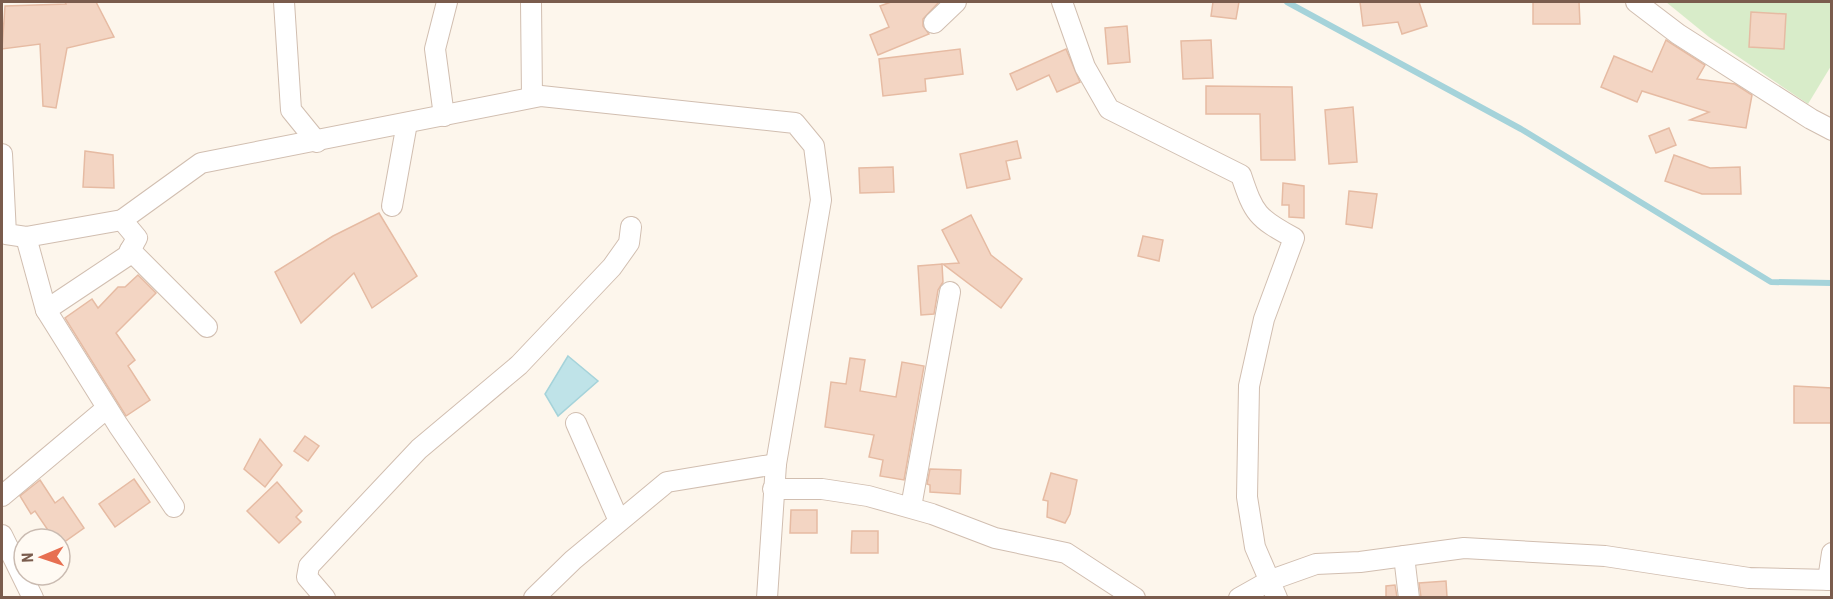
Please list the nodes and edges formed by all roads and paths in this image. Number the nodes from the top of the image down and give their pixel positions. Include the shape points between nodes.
1 (284, 2) edge
2 (447, 2) edge
3 (531, 2) edge
4 (956, 2) edge
5 (1062, 2) edge
6 (1636, 2) edge
7 (934, 23) dead end
8 (532, 98) junction
9 (444, 116) junction
10 (407, 123) junction
11 (1832, 130) edge
12 (316, 142) junction
13 (2, 154) edge
14 (393, 206) dead end
15 (122, 220) junction
16 (4, 233) edge
17 (26, 237) junction
18 (627, 243) dead end
19 (130, 250) junction
20 (950, 292) dead end
21 (46, 310) junction
22 (207, 327) dead end
23 (107, 408) junction
24 (576, 423) dead end
25 (776, 464) junction
26 (773, 489) junction
27 (2, 496) edge
28 (174, 507) dead end
29 (911, 507) junction
30 (619, 520) junction
31 (2, 535) edge
32 (1832, 552) edge
33 (1404, 556) junction
34 (1830, 580) edge
35 (1274, 589) edge
36 (33, 597) edge
37 (325, 597) edge
38 (534, 597) edge
39 (767, 597) edge
40 (1135, 597) edge
41 (1239, 597) edge
42 (1409, 597) edge

1 - 12 street via 291,110
2 - 9 street via 435,49
3 - 8 street
4 - 7 street
5 - 35 street via 1084,67 1109,109 1241,175 1262,221 1294,238 1264,319 1249,386 1247,497 1255,547
6 - 11 street via 1678,34
8 - 9 street
8 - 25 street via 795,123 813,146 821,200
9 - 10 street
10 - 12 street
10 - 14 street
12 - 15 street via 201,163
13 - 16 street
15 - 17 street
15 - 19 street via 137,238
16 - 17 street
17 - 21 street
18 - 37 street via 519,365 419,449 309,566 307,577
19 - 21 street via 98,278
19 - 22 street
20 - 29 street
21 - 23 street
23 - 27 street
23 - 28 street
24 - 30 street
25 - 26 street
25 - 30 street via 672,479
26 - 29 street via 822,489
26 - 39 street
29 - 40 street via 995,538 1066,553
30 - 38 street
31 - 36 street
32 - 34 street
33 - 34 street via 1464,548 1605,556 1749,578
33 - 35 street via 1316,564
33 - 42 street
35 - 41 street

